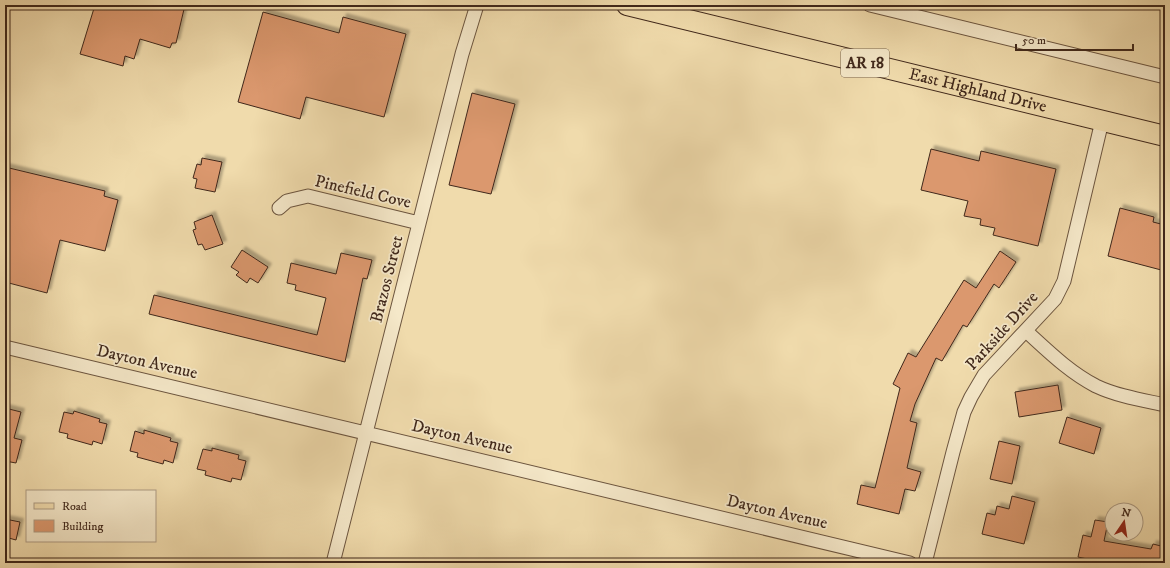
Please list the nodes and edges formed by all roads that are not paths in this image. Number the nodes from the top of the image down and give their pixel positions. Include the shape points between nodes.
1 (477, 5) edge
2 (627, 5) edge
3 (870, 5) edge
4 (1165, 77) edge
5 (1102, 121) junction
6 (1165, 136) edge
7 (278, 208) dead end
8 (420, 224) junction
9 (1026, 331) junction
10 (5, 347) edge
11 (1165, 405) edge
12 (366, 432) junction
13 (333, 563) edge
14 (910, 563) edge
15 (926, 563) edge

1 - 8 street, Brazos Street via 462,54
2 - 5 main road, East Highland Drive / AR 18
3 - 4 street
5 - 6 main road, East Highland Drive / AR 18
5 - 9 street, Parkside Drive via 1064,281 1054,299
7 - 8 street, Pinefield Cove via 287,201 308,196
8 - 12 street, Brazos Street
9 - 11 street via 1060,362 1098,386
9 - 15 street, Parkside Drive via 984,375 964,412
10 - 12 street, Dayton Avenue
12 - 13 street, Brazos Street
12 - 14 street, Dayton Avenue

